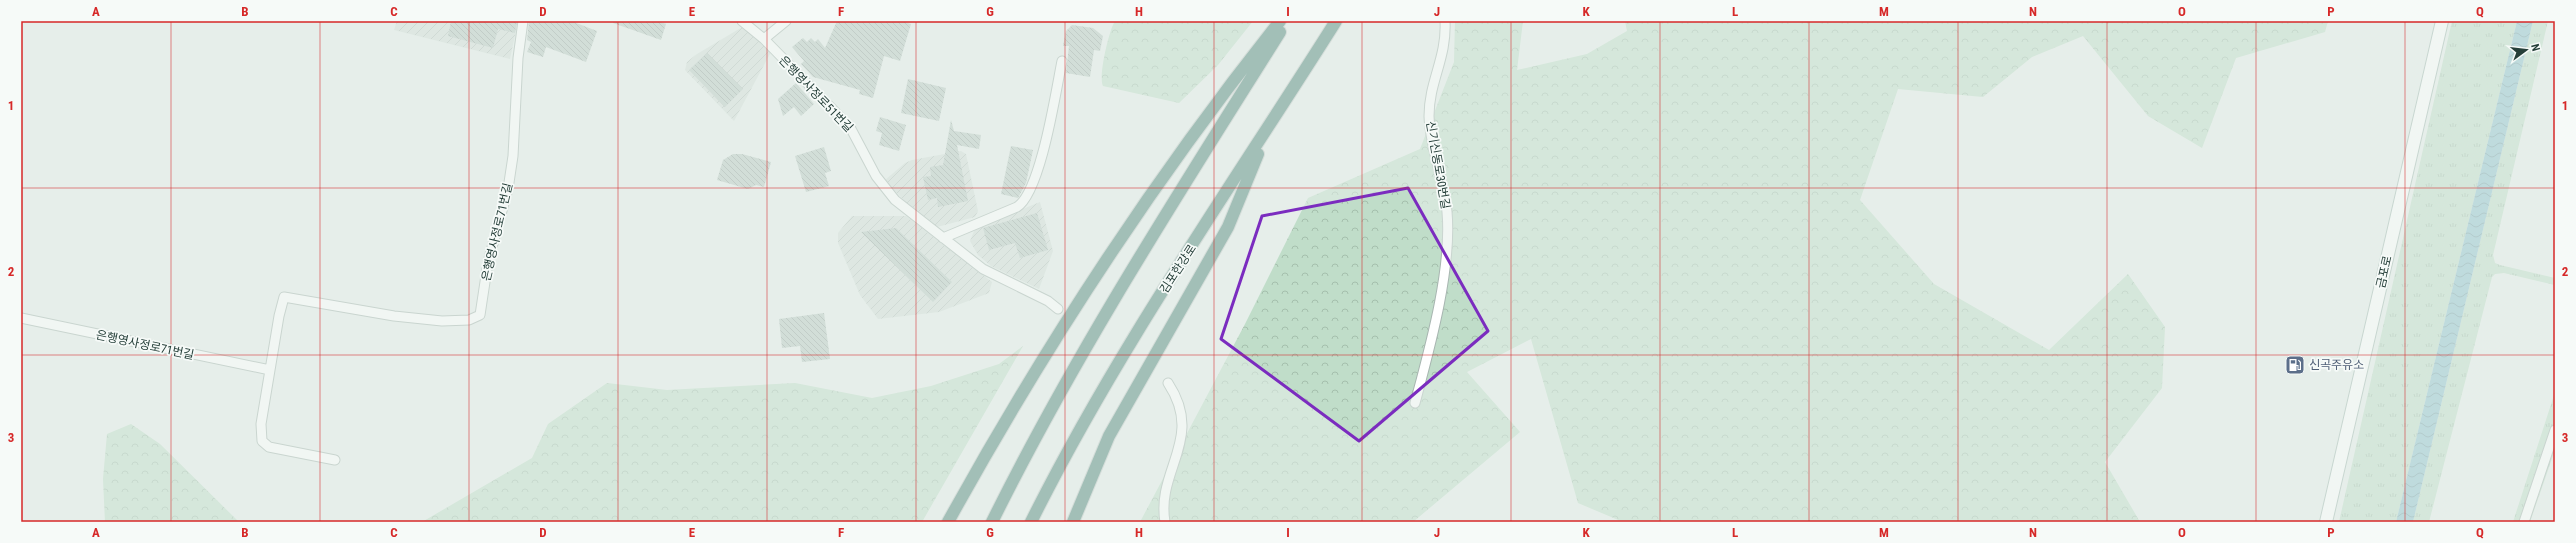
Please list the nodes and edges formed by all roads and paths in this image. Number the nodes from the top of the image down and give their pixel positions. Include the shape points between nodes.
1 (523, 21) edge
2 (742, 21) edge
3 (786, 21) edge
4 (1280, 21) edge
5 (1286, 21) edge
6 (1336, 21) edge
7 (1445, 21) edge
8 (2442, 21) edge
9 (764, 39) junction
10 (1062, 60) dead end
11 (1270, 126) junction
12 (943, 238) junction
13 (1058, 309) dead end
14 (21, 318) edge
15 (270, 370) junction
16 (1168, 383) dead end
17 (1415, 403) dead end
18 (2555, 430) edge
19 (335, 460) dead end
20 (948, 522) edge
21 (992, 522) edge
22 (1031, 522) edge
23 (1072, 522) edge
24 (1165, 522) edge
25 (2326, 522) edge
26 (2524, 522) edge

1 - 15 lane, 은행영사정로71번길 via 518,58 513,156 508,189 488,262 480,315 469,320 442,321 394,316 284,297
2 - 9 lane, 은행영사정로51번길
3 - 9 lane
4 - 20 highway via 1212,108 1140,208 1015,403
5 - 21 highway via 1081,356 1034,437
6 - 11 highway, 김포한강로
7 - 17 lane, 신기신동로30번길 via 1444,54 1430,98 1430,117 1445,194 1447,238 1427,360
8 - 25 main road, 금포로
9 - 12 lane, 은행영사정로51번길 via 850,127 876,176 895,200
10 - 12 lane via 1046,134 1031,192 1027,198 1018,207
11 - 22 highway, 김포한강로 via 1108,379 1066,452
11 - 23 highway via 1228,227 1109,436
12 - 13 lane, 은행영사정로51번길 via 983,269 1048,301
14 - 15 lane, 은행영사정로71번길
15 - 19 lane, 은행영사정로71번길 via 261,424 262,441 270,447
16 - 24 lane via 1176,396 1181,426 1179,451 1164,495
18 - 26 lane

